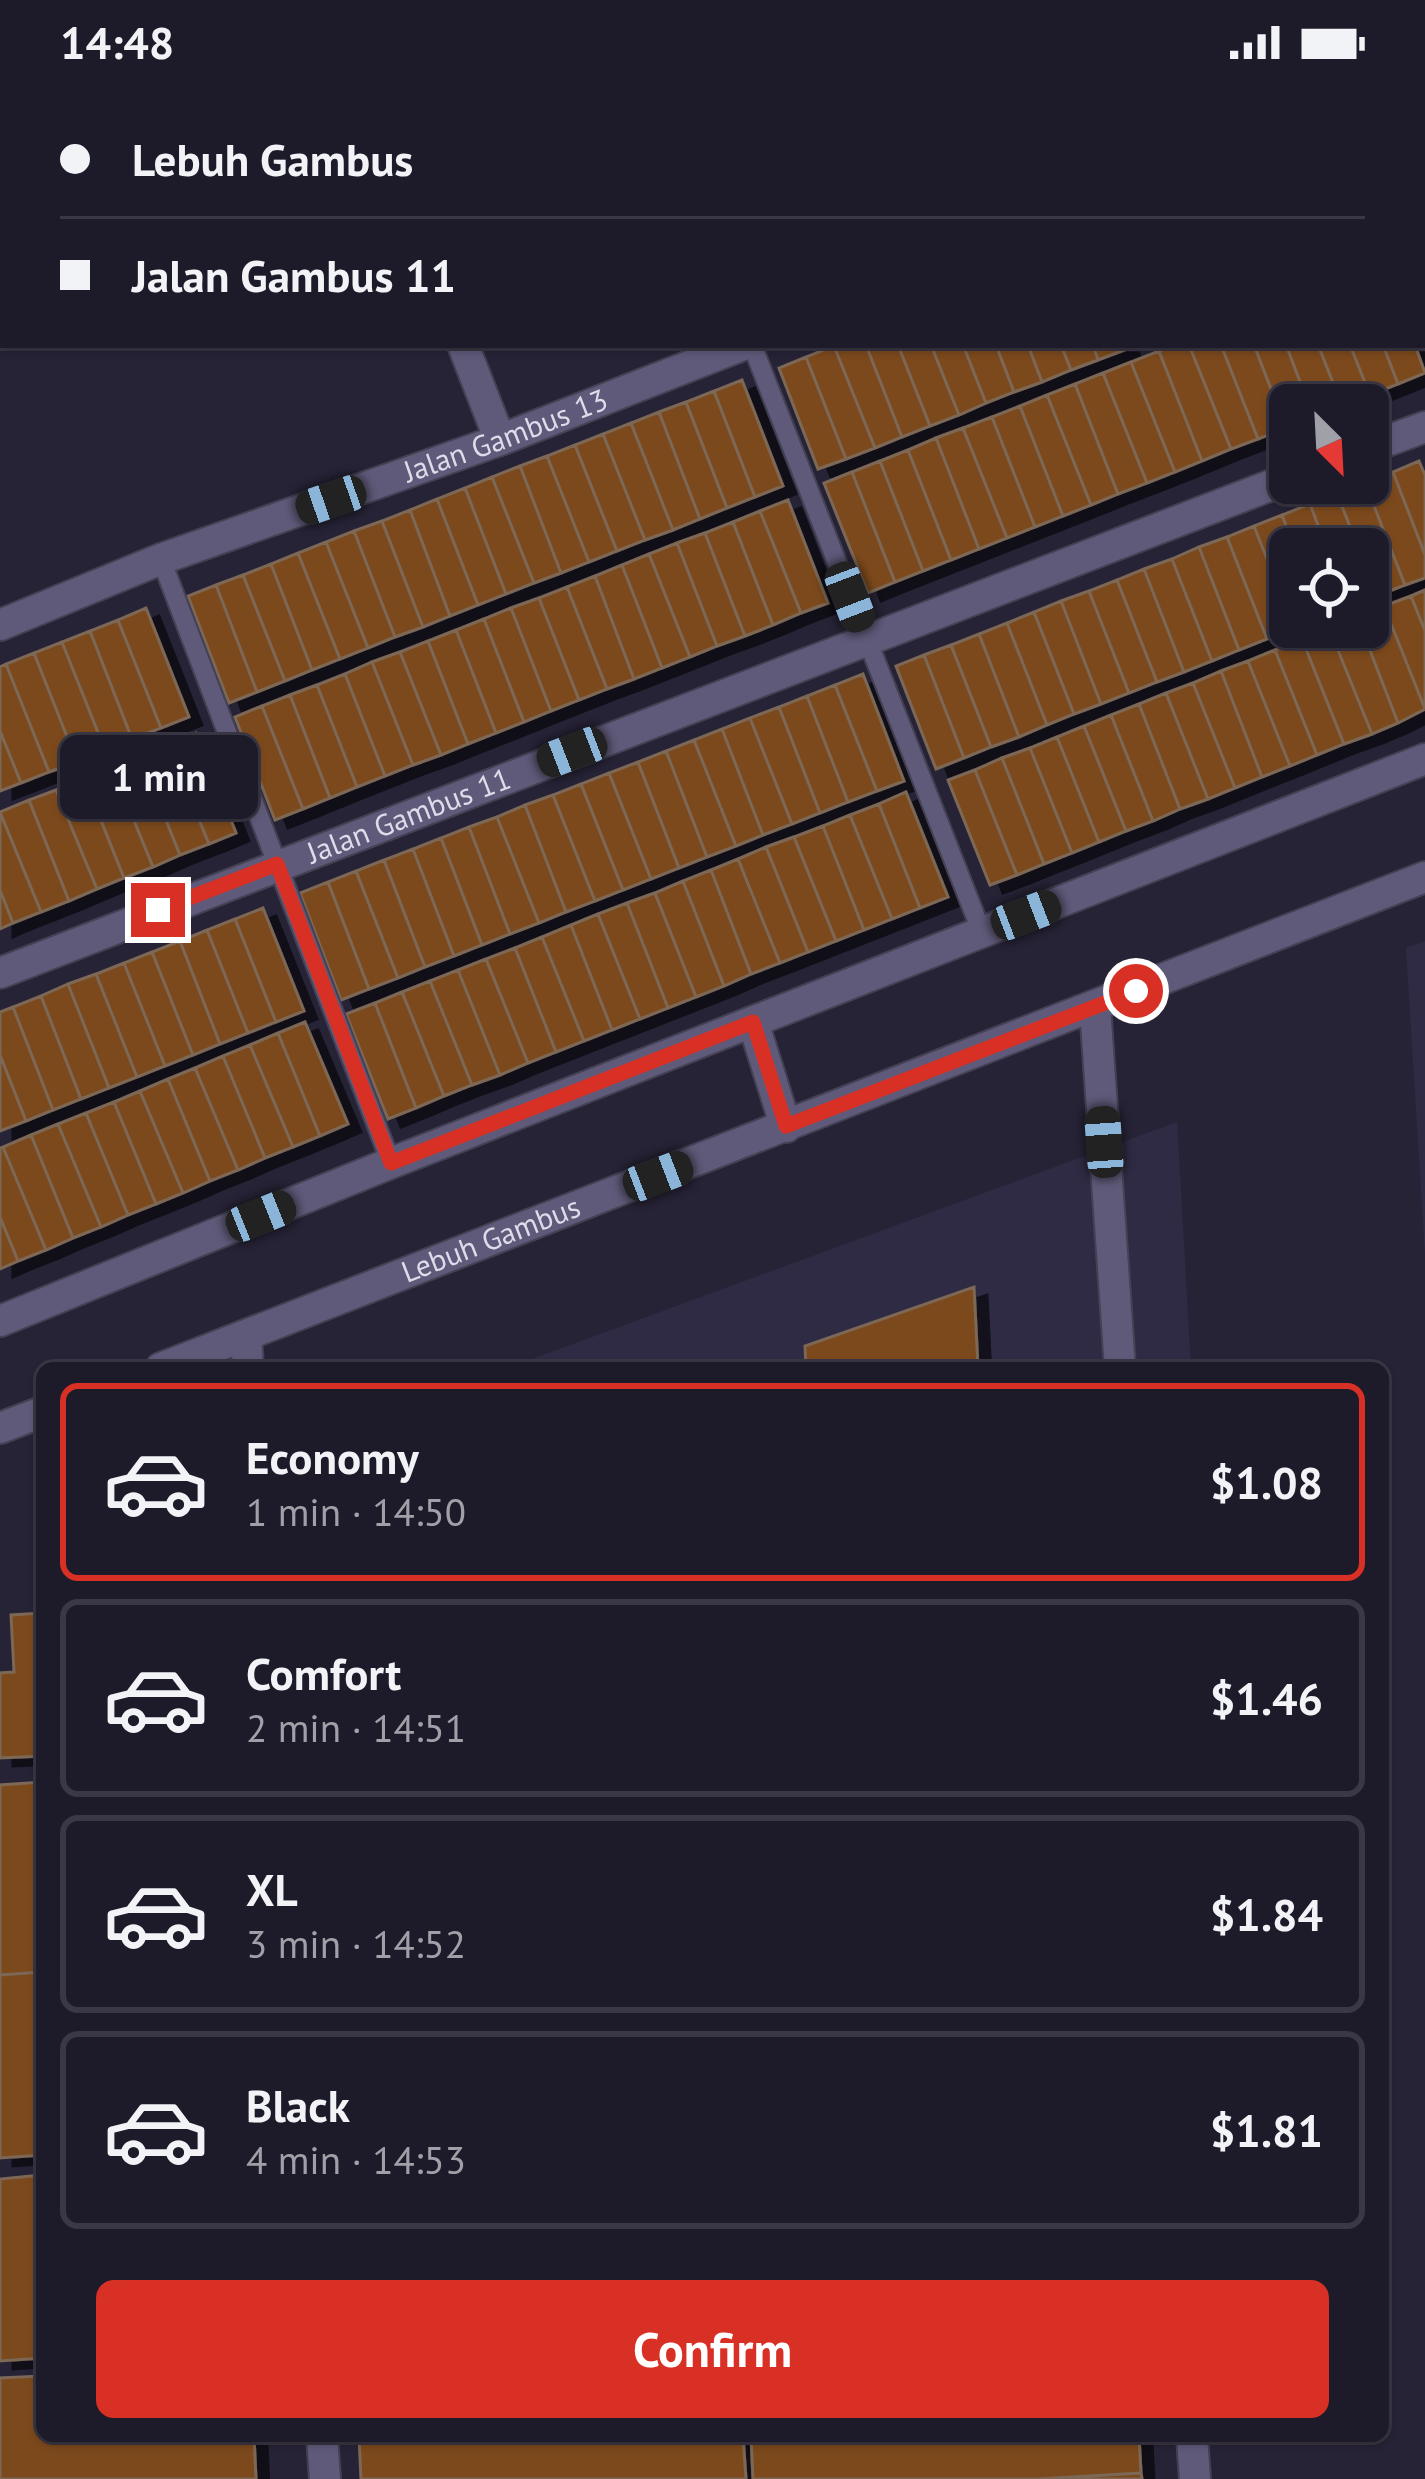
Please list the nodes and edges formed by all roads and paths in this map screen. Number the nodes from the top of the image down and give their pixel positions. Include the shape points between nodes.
1 (465, 348) edge
2 (740, 348) edge
3 (749, 348) edge
4 (1425, 427) edge
5 (500, 440) junction
6 (1389, 440) edge
7 (1269, 486) edge
8 (161, 560) junction
9 (0, 625) edge
10 (867, 639) junction
11 (1425, 759) edge
12 (277, 864) junction
13 (1425, 877) edge
14 (982, 933) junction
15 (0, 973) edge
16 (1095, 1007) junction
17 (753, 1022) junction
18 (786, 1126) junction
19 (391, 1163) junction
20 (0, 1321) edge
21 (246, 1336) junction
22 (177, 1362) edge
23 (248, 1362) edge
24 (1120, 1362) edge
25 (36, 1414) edge
26 (0, 1428) edge
27 (322, 2442) edge
28 (1192, 2442) edge
29 (325, 2479) edge
30 (1195, 2479) edge

1 - 5 street
2 - 5 street, Jalan Gambus 13
3 - 10 lane
4 - 6 street
5 - 8 street, Jalan Gambus 13
7 - 10 street, Jalan Gambus 11
8 - 9 street, Jalan Gambus 13
8 - 12 lane
10 - 12 street, Jalan Gambus 11
10 - 14 lane
11 - 14 street
12 - 15 street, Jalan Gambus 11
12 - 19 lane
13 - 16 street, Lebuh Gambus
14 - 17 street
16 - 18 street, Lebuh Gambus
16 - 24 street
17 - 18 street
17 - 19 street
18 - 21 street, Lebuh Gambus
19 - 20 street
21 - 22 street, Lebuh Gambus
21 - 23 street
25 - 26 street
27 - 29 street
28 - 30 street

